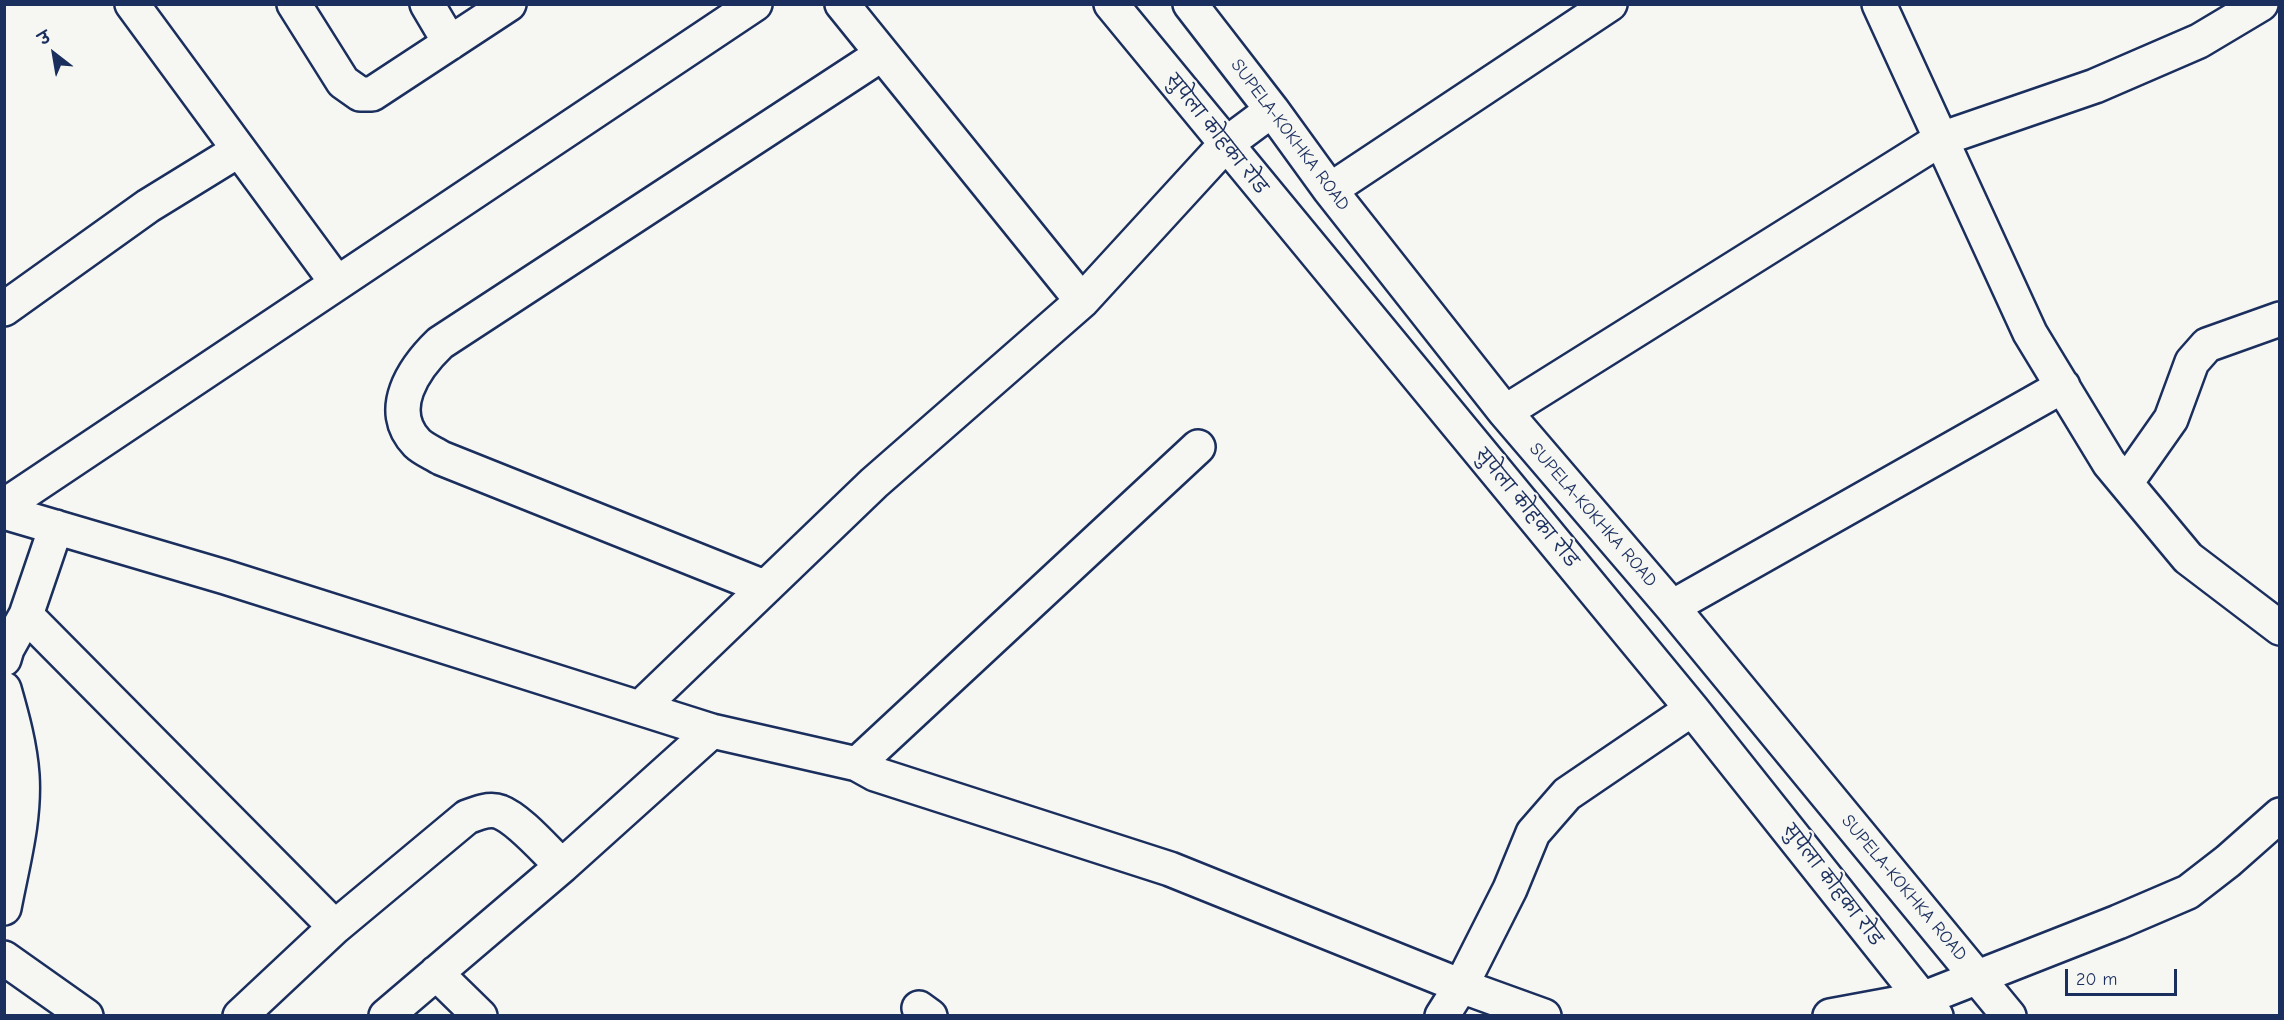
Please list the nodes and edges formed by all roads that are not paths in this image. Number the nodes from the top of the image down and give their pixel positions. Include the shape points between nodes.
1 (132, 4) edge
2 (294, 4) edge
3 (427, 4) edge
4 (509, 4) edge
5 (755, 4) edge
6 (842, 4) edge
7 (1111, 4) edge
8 (1190, 4) edge
9 (1610, 4) edge
10 (1880, 4) edge
11 (2261, 4) edge
12 (1568, 15) edge
13 (450, 43) junction
14 (882, 54) junction
15 (1272, 110) junction
16 (1941, 139) junction
17 (1225, 145) junction
18 (239, 150) junction
19 (1330, 190) junction
20 (337, 283) junction
21 (1082, 301) junction
22 (4, 309) edge
23 (2280, 319) edge
24 (2063, 386) junction
25 (1504, 412) junction
26 (1198, 447) dead end
27 (2126, 483) junction
28 (4, 506) edge
29 (4, 512) edge
30 (56, 527) junction
31 (764, 587) junction
32 (1672, 607) junction
33 (26, 615) junction
34 (2280, 628) edge
35 (4, 659) edge
36 (4, 689) edge
37 (640, 708) junction
38 (1692, 709) junction
39 (712, 731) junction
40 (879, 773) junction
41 (2280, 815) edge
42 (562, 866) junction
43 (4, 908) edge
44 (335, 927) junction
45 (4, 958) edge
46 (436, 973) junction
47 (1976, 975) junction
48 (1461, 986) junction
49 (1929, 1007) edge
50 (86, 1016) edge
51 (240, 1016) edge
52 (386, 1016) edge
53 (480, 1016) edge
54 (1442, 1016) edge
55 (1544, 1016) edge
56 (1830, 1016) edge
57 (2009, 1016) edge

1 - 18 street
2 - 13 street via 343,82 360,94 372,94
3 - 13 street
4 - 13 street
5 - 20 street
6 - 14 street
7 - 17 street, सुपेला कोहका रोड
8 - 15 street, SUPELA-KOKHKA ROAD
9 - 12 street
10 - 16 street
11 - 16 street via 2199,41 2095,86
12 - 19 street
14 - 21 street
14 - 31 street via 440,343 423,360 404,398 403,416 408,431 419,445 441,458
15 - 17 street
15 - 19 street, SUPELA-KOKHKA ROAD
16 - 24 street via 2030,333
16 - 25 street
17 - 21 street
17 - 38 street, सुपेला कोहका रोड
18 - 20 street
18 - 22 street via 148,206
19 - 25 street, SUPELA-KOKHKA ROAD
20 - 28 street
21 - 31 street via 874,483
23 - 27 street via 2207,345 2192,362 2171,419
24 - 27 street via 2109,463
24 - 32 street
25 - 32 street, SUPELA-KOKHKA ROAD
26 - 40 street
27 - 34 street via 2188,558
29 - 30 street
30 - 33 street
30 - 37 street
31 - 37 street
32 - 47 street, SUPELA-KOKHKA ROAD
33 - 35 street
33 - 44 street
36 - 43 street via 14,722 22,776 20,825
37 - 39 street
38 - 48 street via 1567,794 1533,833 1510,889
38 - 49 street, सुपेला कोहका रोड
39 - 40 street
39 - 42 street
40 - 48 street via 1170,869
41 - 47 street via 2188,892
42 - 44 street via 510,818 500,812 479,812 467,817
42 - 46 street
44 - 51 street
45 - 50 street
46 - 52 street
46 - 53 street
47 - 49 street
47 - 57 street, SUPELA-KOKHKA ROAD
48 - 54 street
48 - 55 street
49 - 56 street

